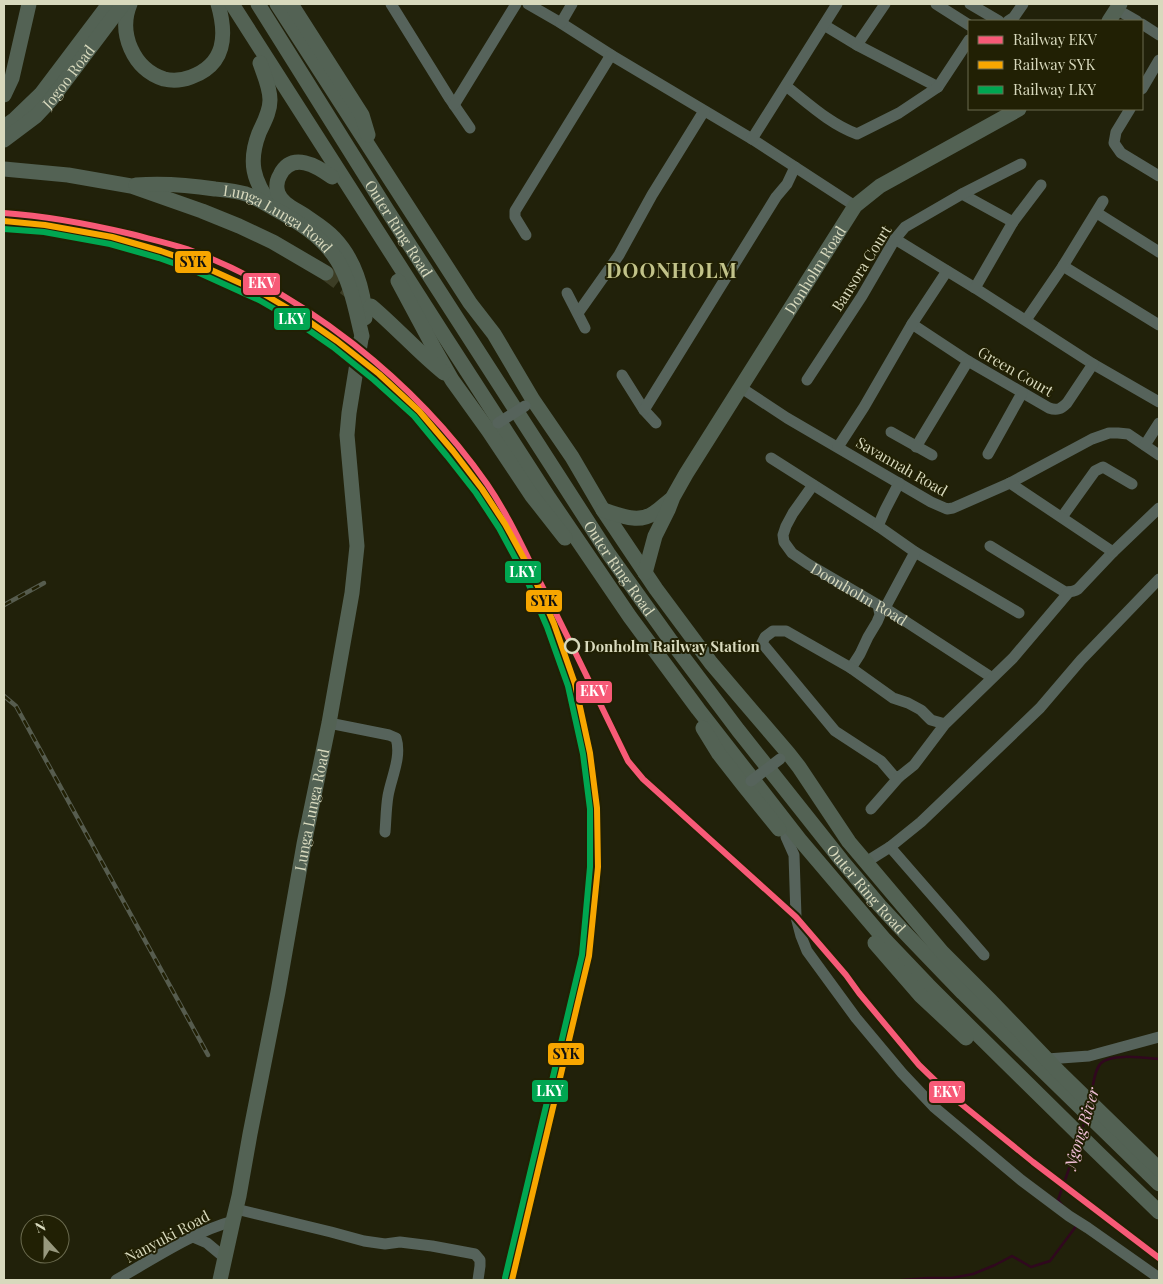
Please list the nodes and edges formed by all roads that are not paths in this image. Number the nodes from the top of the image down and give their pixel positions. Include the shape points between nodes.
1 (29, 4) edge
2 (109, 4) edge
3 (123, 4) edge
4 (130, 4) edge
5 (218, 4) edge
6 (222, 4) edge
7 (232, 4) edge
8 (258, 4) edge
9 (277, 4) edge
10 (290, 4) edge
11 (390, 4) edge
12 (516, 4) edge
13 (528, 4) edge
14 (572, 4) edge
15 (837, 4) edge
16 (885, 4) edge
17 (936, 4) edge
18 (970, 4) edge
19 (1023, 4) edge
20 (1115, 11) edge
21 (997, 20) edge
22 (1010, 20) edge
23 (1135, 20) edge
24 (561, 23) junction
25 (968, 24) edge
26 (824, 25) junction
27 (1143, 25) edge
28 (1159, 35) edge
29 (968, 42) edge
30 (857, 45) junction
31 (611, 55) junction
32 (1159, 60) edge
33 (260, 63) junction
34 (786, 86) junction
35 (938, 87) junction
36 (1143, 87) edge
37 (4, 95) edge
38 (454, 104) junction
39 (1017, 110) edge
40 (1129, 110) edge
41 (704, 111) junction
42 (4, 127) edge
43 (470, 128) dead end
44 (752, 139) junction
45 (4, 140) edge
46 (377, 158) junction
47 (1022, 164) dead end
48 (795, 167) junction
49 (4, 169) edge
50 (1159, 176) edge
51 (332, 177) junction
52 (1041, 185) dead end
53 (130, 186) junction
54 (962, 194) junction
55 (1103, 201) dead end
56 (855, 206) junction
57 (273, 208) junction
58 (1097, 212) junction
59 (1013, 222) junction
60 (526, 235) dead end
61 (895, 239) junction
62 (1159, 252) edge
63 (1063, 266) junction
64 (947, 271) junction
65 (326, 273) tunnel mouth
66 (975, 288) junction
67 (566, 293) dead end
68 (371, 306) dead end
69 (578, 313) junction
70 (1026, 320) junction
71 (912, 324) junction
72 (1159, 325) edge
73 (585, 328) dead end
74 (362, 338) junction
75 (968, 361) junction
76 (1093, 364) junction
77 (622, 375) dead end
78 (452, 380) junction
79 (807, 380) dead end
80 (740, 387) junction
81 (1022, 392) junction
82 (1159, 402) edge
83 (529, 403) junction
84 (644, 410) junction
85 (656, 423) dead end
86 (1159, 423) edge
87 (493, 426) junction
88 (891, 432) dead end
89 (916, 446) junction
90 (1145, 446) junction
91 (838, 448) junction
92 (988, 454) dead end
93 (932, 455) dead end
94 (1159, 455) edge
95 (770, 458) dead end
96 (899, 483) junction
97 (1010, 483) junction
98 (1132, 484) dead end
99 (813, 485) junction
100 (673, 497) junction
101 (1159, 508) edge
102 (603, 510) junction
103 (1062, 517) junction
104 (878, 526) junction
105 (990, 546) dead end
106 (915, 552) junction
107 (1113, 552) junction
108 (645, 573) junction
109 (1159, 579) edge
110 (1069, 592) junction
111 (882, 607) junction
112 (1019, 613) dead end
113 (851, 668) junction
114 (991, 677) junction
115 (329, 723) junction
116 (945, 724) junction
117 (784, 756) junction
118 (899, 777) junction
119 (748, 784) junction
120 (871, 809) dead end
121 (385, 832) dead end
122 (786, 837) junction
123 (890, 847) junction
124 (866, 862) junction
125 (984, 955) dead end
126 (1159, 1037) edge
127 (997, 1054) junction
128 (1046, 1058) junction
129 (1057, 1077) junction
130 (1105, 1124) junction
131 (1159, 1169) edge
132 (1159, 1184) edge
133 (1159, 1212) edge
134 (234, 1215) junction
135 (193, 1237) junction
136 (225, 1258) junction
137 (1159, 1278) edge
138 (116, 1280) edge
139 (220, 1280) edge
140 (478, 1280) edge

1 - 37 main road via 12,78
2 - 42 main road, Jogoo Road via 41,94
3 - 45 main road, Jogoo Road via 50,101
4 - 5 main road via 125,32 132,52 151,73 180,80 199,74 218,57 224,33
6 - 33 main road, Outer Ring Road
7 - 127 main road, Outer Ring Road via 444,337 635,624 827,872 910,966
8 - 129 main road, Outer Ring Road via 571,497 671,641 738,730 880,906 963,993
9 - 46 main road, Outer Ring Road
10 - 46 main road via 362,115
11 - 38 street
12 - 38 street
13 - 24 street
14 - 24 street
15 - 26 street
16 - 30 street
17 - 25 street
18 - 21 street
19 - 22 street
20 - 23 street
24 - 31 street
26 - 30 street
26 - 34 street
27 - 28 street
29 - 35 street
30 - 35 street
31 - 41 street
31 - 60 street via 515,211
32 - 36 street
33 - 51 main road, Outer Ring Road
33 - 57 main road via 270,100 256,142 253,163 262,193
34 - 35 street via 827,118 857,134 899,113
34 - 44 street
38 - 43 street
39 - 56 main road, Donholm Road via 880,186
40 - 50 street via 1116,132 1114,143 1125,156
41 - 44 street
41 - 69 street via 619,255
44 - 48 street
46 - 83 main road, Outer Ring Road via 470,303 494,334
47 - 54 street, Bansora Court
48 - 56 street
48 - 84 street
49 - 53 main road via 68,175
51 - 74 main road, Lunga Lunga Road via 319,167 298,162 281,172 277,191 283,201 334,238 345,253 362,288 365,324
51 - 78 main road, Outer Ring Road via 401,286
52 - 59 street
53 - 57 main road, Lunga Lunga Road via 155,183 238,192
53 - 65 main road via 239,226
54 - 59 street
54 - 61 street, Bansora Court via 905,227
55 - 58 street
56 - 80 main road, Donholm Road
57 - 74 main road, Lunga Lunga Road via 314,233 337,260 353,300
58 - 62 street
58 - 63 street
59 - 66 street
61 - 64 street
61 - 79 street, Bansora Court
63 - 70 street
63 - 72 street
64 - 66 street
64 - 71 street
66 - 70 street
67 - 69 street
68 - 78 main road
69 - 73 street
70 - 76 street
71 - 75 street, Green Court
71 - 91 street
74 - 115 main road, Lunga Lunga Road via 347,435 357,546
75 - 81 street, Green Court
75 - 89 street
76 - 81 street, Green Court via 1062,408 1049,408
76 - 82 street
77 - 84 street
78 - 87 main road, Outer Ring Road
80 - 91 street, Savannah Road
80 - 100 main road, Donholm Road
81 - 92 street
83 - 87 street, bridge
83 - 102 main road, Outer Ring Road via 572,457
84 - 85 street
86 - 90 street
87 - 119 main road, Outer Ring Road via 532,496 687,704 719,754
88 - 89 street
89 - 93 street
90 - 94 street
90 - 97 street, Savannah Road via 1128,434 1109,433
91 - 96 street, Savannah Road
95 - 99 street
96 - 97 street, Savannah Road via 947,509
96 - 104 street
97 - 103 street
98 - 103 street via 1103,467 1097,469
99 - 104 street
99 - 111 street, Doonholm Road via 782,535 784,542 792,553 808,564
100 - 102 main road via 654,513 640,519
100 - 108 main road via 655,536
101 - 107 street
102 - 108 main road, Outer Ring Road
103 - 107 street
104 - 106 street
105 - 110 street
106 - 111 street
106 - 112 street
107 - 110 street via 1078,589
108 - 117 main road, Outer Ring Road
109 - 123 street via 1040,708 921,822
110 - 114 street via 1012,658
111 - 113 street
111 - 114 street, Doonholm Road
113 - 116 street via 893,698 921,710 931,720
113 - 118 street via 786,631 773,631 762,643 835,731
114 - 116 street
115 - 121 street via 396,738 398,745
115 - 134 main road, Lunga Lunga Road
116 - 118 street via 914,765
117 - 119 street, bridge
117 - 124 main road, Outer Ring Road via 808,781
118 - 120 street
119 - 122 main road, Outer Ring Road
122 - 127 main road, Outer Ring Road via 921,996 978,1049
122 - 137 street via 794,855 796,917 807,951 856,1018 915,1088 1021,1180
123 - 124 street
123 - 125 street
124 - 128 main road, Outer Ring Road via 942,952
126 - 128 street via 1089,1056
127 - 133 main road, Outer Ring Road
128 - 129 main road, Outer Ring Road
129 - 130 main road
130 - 131 main road
130 - 132 main road
134 - 135 street, Nanyuki Road
134 - 136 main road, Lunga Lunga Road
134 - 140 street via 364,1241 400,1242 475,1254 480,1260
135 - 136 street via 207,1243
135 - 138 street, Nanyuki Road
136 - 139 main road, Lunga Lunga Road

